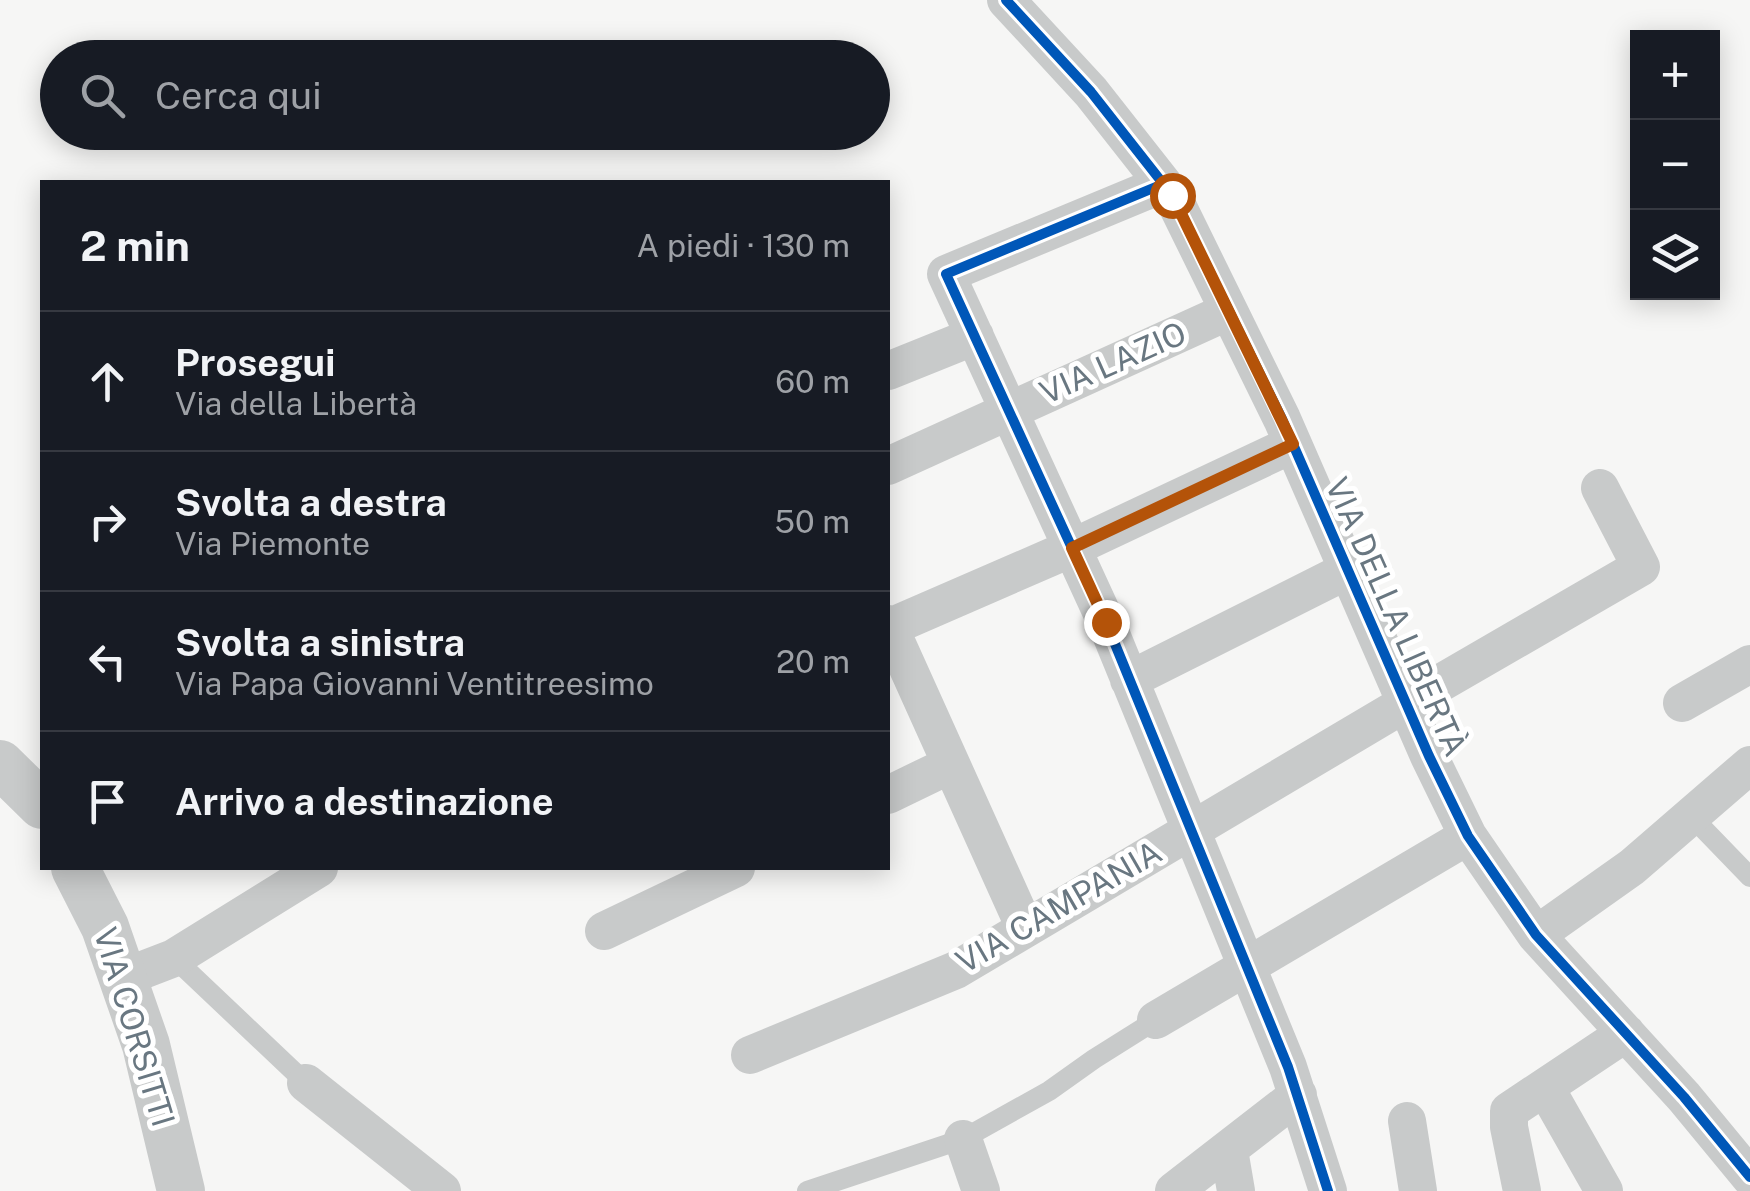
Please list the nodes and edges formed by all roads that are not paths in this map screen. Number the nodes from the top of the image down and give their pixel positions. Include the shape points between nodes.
1 (1006, 0) edge
2 (1163, 184) junction
3 (1229, 312) junction
4 (975, 336) junction
5 (890, 369) edge
6 (1009, 410) junction
7 (1293, 444) junction
8 (890, 465) edge
9 (1600, 488) dead end
10 (1072, 548) junction
11 (1348, 570) junction
12 (890, 626) edge
13 (890, 631) edge
14 (1750, 664) edge
15 (1129, 680) junction
16 (1682, 702) dead end
17 (1406, 703) junction
18 (0, 764) edge
19 (950, 765) junction
20 (1750, 765) edge
21 (890, 794) edge
22 (40, 803) edge
23 (1692, 817) junction
24 (1190, 830) junction
25 (1468, 836) junction
26 (76, 870) edge
27 (316, 870) edge
28 (732, 870) edge
29 (1750, 877) edge
30 (1024, 928) junction
31 (604, 931) dead end
32 (1536, 935) junction
33 (174, 958) junction
34 (1247, 968) junction
35 (122, 978) junction
36 (1156, 1020) joint
37 (1626, 1034) junction
38 (750, 1054) dead end
39 (306, 1083) joint
40 (1546, 1087) junction
41 (1298, 1095) junction
42 (1406, 1121) dead end
43 (963, 1139) junction
44 (1229, 1150) junction
45 (393, 1175) edge
46 (1750, 1177) edge
47 (181, 1191) edge
48 (442, 1191) edge
49 (808, 1191) edge
50 (981, 1191) edge
51 (1174, 1191) edge
52 (1236, 1191) edge
53 (1328, 1191) edge
54 (1418, 1191) edge
55 (1522, 1191) edge
56 (1604, 1191) edge

1 - 2 street, VIA DELLA LIBERTÀ
2 - 3 street, VIA DELLA LIBERTÀ
2 - 4 street via 946,274
3 - 6 street, VIA LAZIO
3 - 7 street, VIA DELLA LIBERTÀ
4 - 5 street
4 - 6 street
6 - 8 street, VIA LAZIO
6 - 10 street
7 - 10 street
7 - 11 street, VIA DELLA LIBERTÀ
9 - 17 street, VIA CAMPANIA via 1641,567
10 - 12 street
10 - 15 street
11 - 15 street
11 - 17 street, VIA DELLA LIBERTÀ
13 - 19 street
14 - 16 street
15 - 24 street
17 - 24 street, VIA CAMPANIA
17 - 25 street, VIA DELLA LIBERTÀ
18 - 22 street
19 - 21 street
19 - 30 street
20 - 23 street
23 - 29 lane
23 - 32 street
24 - 30 street, VIA CAMPANIA
24 - 34 street
25 - 32 street, VIA DELLA LIBERTÀ
25 - 34 street
26 - 35 street, VIA CORSITTI
27 - 33 street
28 - 31 street
30 - 38 street, VIA CAMPANIA via 956,970
32 - 37 street, VIA DELLA LIBERTÀ
33 - 35 street
33 - 39 lane
34 - 36 street
34 - 41 street
35 - 47 street, VIA CORSITTI
36 - 43 lane
37 - 40 street
37 - 46 street, VIA DELLA LIBERTÀ
39 - 45 street
40 - 55 street via 1510,1111
40 - 56 street
41 - 44 street
41 - 53 street
42 - 54 street
43 - 49 lane
43 - 50 street
44 - 51 street
44 - 52 street
45 - 48 street

